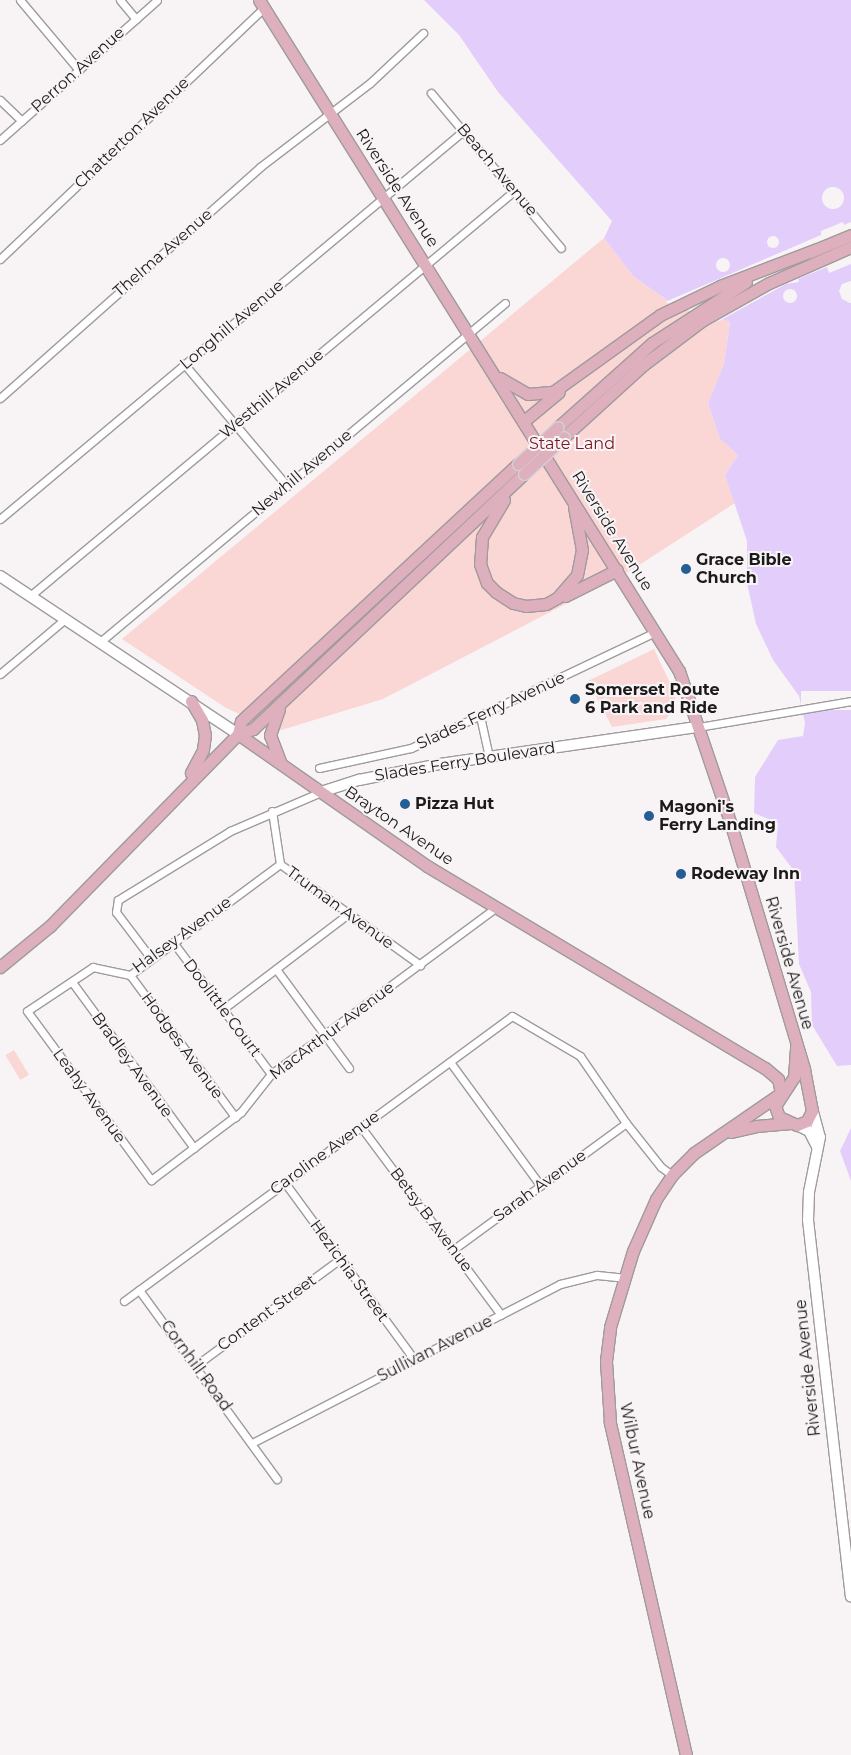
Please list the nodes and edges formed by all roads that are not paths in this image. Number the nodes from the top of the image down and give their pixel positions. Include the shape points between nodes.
1 (20, 0) edge
2 (120, 0) edge
3 (157, 0) edge
4 (262, 4) edge
5 (136, 19) junction
6 (423, 33) dead end
7 (79, 70) junction
8 (431, 93) dead end
9 (0, 100) edge
10 (329, 112) junction
11 (22, 121) junction
12 (463, 131) junction
13 (0, 140) edge
14 (514, 191) junction
15 (383, 198) junction
16 (851, 235) edge
17 (851, 247) edge
18 (562, 248) dead end
19 (817, 249) junction
20 (0, 259) edge
21 (426, 264) junction
22 (505, 303) dead end
23 (469, 333) junction
24 (642, 358) junction
25 (184, 364) junction
26 (495, 374) junction
27 (579, 374) junction
28 (0, 398) edge
29 (524, 421) junction
30 (236, 424) junction
31 (521, 469) junction
32 (287, 486) junction
33 (572, 498) junction
34 (0, 518) edge
35 (617, 570) junction
36 (0, 576) edge
37 (30, 596) junction
38 (552, 601) junction
39 (65, 619) junction
40 (655, 632) junction
41 (100, 642) junction
42 (0, 674) edge
43 (288, 696) junction
44 (191, 701) junction
45 (851, 701) edge
46 (480, 716) junction
47 (698, 727) junction
48 (238, 734) junction
49 (489, 757) junction
50 (282, 765) junction
51 (319, 768) dead end
52 (183, 787) junction
53 (321, 792) junction
54 (272, 811) junction
55 (280, 864) junction
56 (495, 908) junction
57 (348, 914) junction
58 (173, 942) junction
59 (150, 957) junction
60 (420, 965) junction
61 (0, 968) edge
62 (276, 969) junction
63 (130, 975) junction
64 (72, 982) junction
65 (223, 1009) junction
66 (27, 1012) joint
67 (325, 1035) junction
68 (796, 1046) junction
69 (450, 1062) junction
70 (348, 1068) dead end
71 (271, 1074) junction
72 (780, 1093) junction
73 (812, 1106) junction
74 (235, 1117) junction
75 (626, 1123) junction
76 (794, 1124) junction
77 (361, 1126) junction
78 (713, 1140) junction
79 (194, 1148) junction
80 (818, 1150) junction
81 (672, 1175) junction
82 (151, 1180) joint
83 (285, 1183) junction
84 (540, 1185) junction
85 (454, 1249) junction
86 (340, 1259) junction
87 (624, 1278) junction
88 (140, 1290) junction
89 (124, 1301) dead end
90 (501, 1315) junction
91 (414, 1359) junction
92 (195, 1366) junction
93 (252, 1443) junction
94 (276, 1479) dead end
95 (851, 1597) edge
96 (686, 1755) edge

1 - 7 street
2 - 5 street
3 - 5 street, Perron Avenue
4 - 10 main road, Riverside Avenue
4 - 20 street, Chatterton Avenue
5 - 7 street, Perron Avenue
6 - 10 street, Thelma Avenue via 370,83
7 - 11 street, Perron Avenue
8 - 12 street, Beach Avenue
9 - 11 street
10 - 15 main road, Riverside Avenue
10 - 28 street, Thelma Avenue via 260,168
11 - 13 street, Perron Avenue
12 - 14 street, Beach Avenue
12 - 15 street, Longhill Avenue
14 - 18 street, Beach Avenue
14 - 21 street, Westhill Avenue
15 - 21 main road, Riverside Avenue
15 - 25 street, Longhill Avenue
16 - 19 main road
17 - 24 main road via 741,297
19 - 24 main road via 731,290
19 - 27 main road via 700,295 625,338
21 - 23 main road, Riverside Avenue
21 - 30 street, Westhill Avenue
22 - 23 street, Newhill Avenue
23 - 26 main road, Riverside Avenue
23 - 32 street, Newhill Avenue
24 - 31 main road, bridge
25 - 30 street
25 - 34 street, Longhill Avenue
26 - 27 main road via 520,392 535,395 553,392
26 - 29 main road, Riverside Avenue
27 - 29 main road
29 - 33 main road, Riverside Avenue
30 - 32 street
30 - 37 street, Westhill Avenue
31 - 38 main road via 487,526 479,547 480,564 491,588 506,600 526,606
31 - 43 main road
31 - 48 main road via 241,721
32 - 41 street, Newhill Avenue
33 - 35 main road, Riverside Avenue
33 - 38 main road via 581,543 581,562 570,586
35 - 38 main road
35 - 40 main road, Riverside Avenue
36 - 37 main road, Brayton Avenue
37 - 39 main road, Brayton Avenue
39 - 41 main road, Brayton Avenue
39 - 42 street
40 - 46 street, Slades Ferry Avenue
40 - 47 main road, Riverside Avenue via 679,671
41 - 44 main road, Brayton Avenue
43 - 48 main road via 253,729
43 - 50 main road via 276,713 270,730 271,743
44 - 48 main road, Brayton Avenue
44 - 52 main road via 202,720 205,740
45 - 47 street
46 - 49 street
46 - 51 street, Slades Ferry Avenue via 411,748
47 - 49 main road, Slades Ferry Boulevard
47 - 68 main road, Riverside Avenue via 732,825
48 - 50 main road, Brayton Avenue
48 - 52 main road
49 - 53 main road, Slades Ferry Boulevard via 385,774
50 - 53 main road, Brayton Avenue
52 - 61 main road via 50,926
53 - 54 street, Slades Ferry Boulevard
53 - 56 main road, Brayton Avenue via 427,866
54 - 55 street, Truman Avenue
54 - 59 street, Slades Ferry Boulevard via 214,840 120,899 115,906 116,913
55 - 57 street, Truman Avenue
55 - 58 street, Halsey Avenue
56 - 60 street, MacArthur Avenue
56 - 72 main road, Brayton Avenue via 765,1068 778,1079
57 - 60 street, Truman Avenue
57 - 62 street
58 - 59 street, Halsey Avenue
58 - 65 street, Doolittle Court
59 - 63 street, Halsey Avenue
60 - 67 street, MacArthur Avenue
62 - 65 street
62 - 67 street
63 - 64 street, Halsey Avenue via 93,968
63 - 74 street, Hodges Avenue
64 - 66 street, Halsey Avenue
64 - 79 street, Bradley Avenue
65 - 71 street, Doolittle Court
66 - 82 street, Leahy Avenue
67 - 70 street
67 - 71 street, MacArthur Avenue
68 - 72 main road, Riverside Avenue via 795,1072
68 - 73 main road, Riverside Avenue
69 - 75 street, Caroline Avenue via 512,1016 580,1056
69 - 77 street, Caroline Avenue
69 - 84 street
71 - 74 street, MacArthur Avenue
72 - 73 main road via 793,1090
72 - 76 main road via 776,1112
72 - 78 main road, Wilbur Avenue
73 - 76 main road via 810,1118
73 - 80 main road, Riverside Avenue via 819,1128
74 - 79 street, MacArthur Avenue
75 - 81 street via 661,1167
75 - 84 street, Sarah Avenue
76 - 78 main road, Wilbur Avenue via 748,1127
76 - 80 main road via 811,1133
77 - 83 street, Caroline Avenue
77 - 85 street, Betsy B Avenue
78 - 81 main road, Wilbur Avenue via 688,1158
79 - 82 street, MacArthur Avenue
80 - 95 main road, Riverside Avenue via 809,1192 808,1220
81 - 87 main road, Wilbur Avenue via 643,1226
83 - 86 street, Hezichia Street
83 - 88 street, Caroline Avenue
84 - 85 street, Sarah Avenue
85 - 90 street, Betsy B Avenue
86 - 91 street, Hezichia Street
86 - 92 street, Content Street
87 - 90 street, Sullivan Avenue via 597,1275 571,1280
87 - 96 main road, Wilbur Avenue via 613,1311 608,1345 608,1412
88 - 89 street, Caroline Avenue
88 - 92 street, Cornhill Road
90 - 91 street, Sullivan Avenue
91 - 93 street, Sullivan Avenue
92 - 93 street, Cornhill Road
93 - 94 street, Cornhill Road

